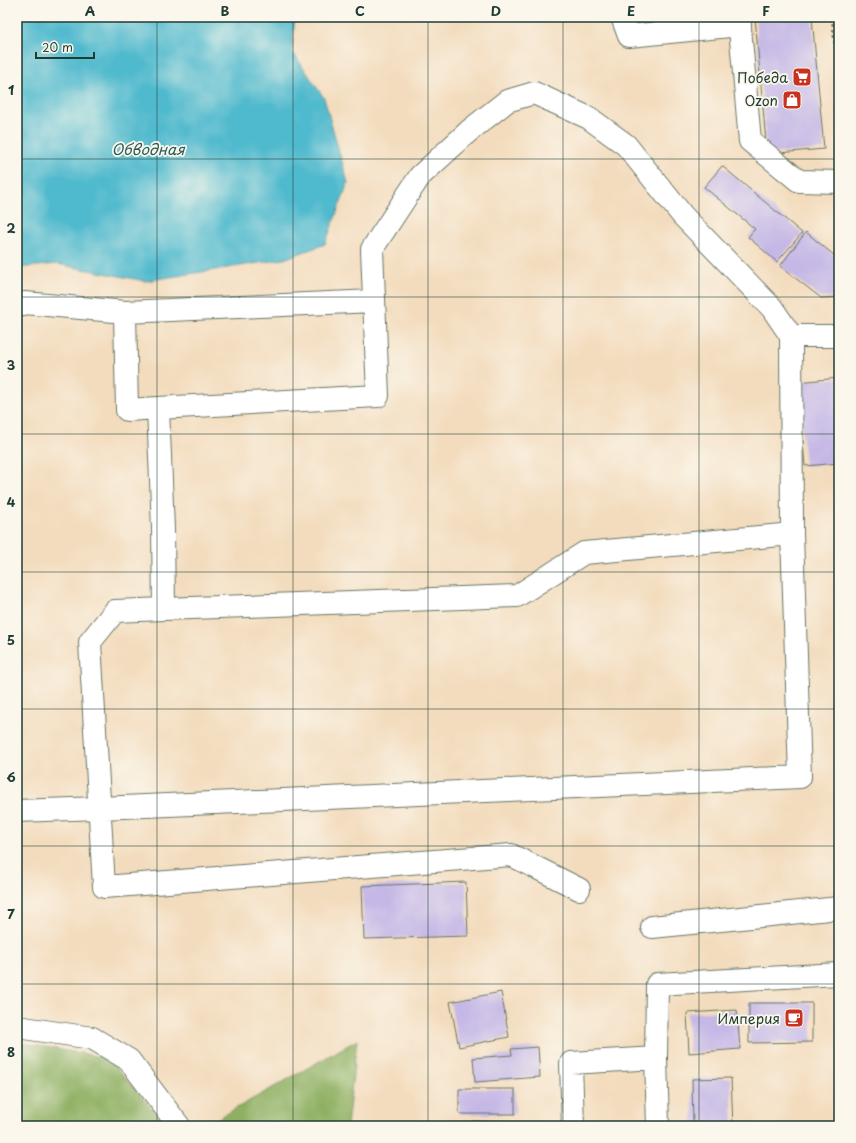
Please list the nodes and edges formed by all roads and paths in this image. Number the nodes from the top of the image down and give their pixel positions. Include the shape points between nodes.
1 (622, 17) edge
2 (832, 17) edge
3 (740, 21) edge
4 (675, 24) edge
5 (839, 86) edge
6 (839, 182) edge
7 (374, 301) junction
8 (17, 307) edge
9 (125, 312) junction
10 (791, 336) junction
11 (839, 336) edge
12 (158, 408) junction
13 (792, 534) junction
14 (164, 610) junction
15 (100, 808) junction
16 (17, 811) edge
17 (579, 889) dead end
18 (839, 908) edge
19 (652, 927) dead end
20 (839, 974) edge
21 (17, 1027) edge
22 (656, 1058) junction
23 (180, 1126) edge
24 (572, 1126) edge
25 (658, 1126) edge

1 - 4 street via 629,36
2 - 5 path
3 - 4 street
3 - 6 street via 750,140 799,182
7 - 9 street
7 - 10 street via 372,250 420,176 469,131 507,101 534,93 589,118 626,145 683,216 772,308
7 - 12 street via 378,396
8 - 9 street via 25,304
9 - 12 street via 127,410
10 - 11 street
10 - 13 street
12 - 14 street
13 - 14 street via 584,553 517,596
13 - 15 street via 800,777
14 - 15 street via 115,611 90,642
15 - 16 street
15 - 17 street via 104,887 511,856
18 - 19 street
20 - 22 street via 657,984
21 - 23 street via 92,1038 129,1060
22 - 24 street via 572,1063
22 - 25 street

